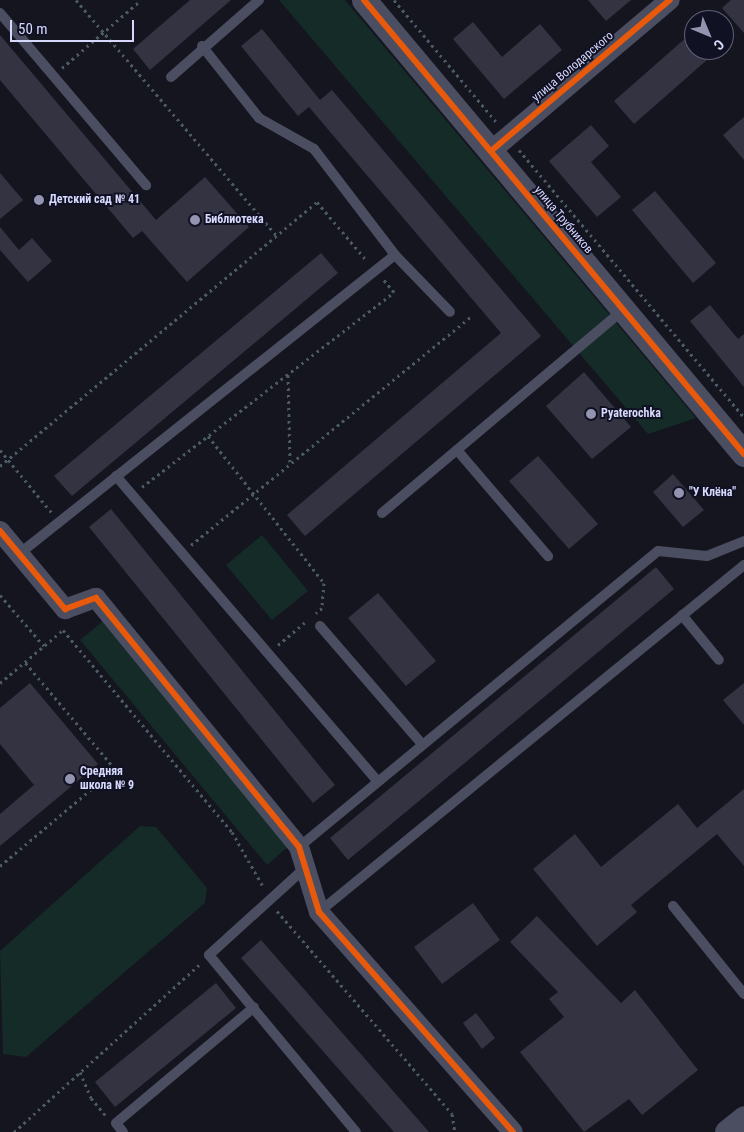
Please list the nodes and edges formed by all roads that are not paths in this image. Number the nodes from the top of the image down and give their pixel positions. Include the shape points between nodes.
1 (259, 0) edge
2 (364, 0) edge
3 (670, 0) edge
4 (0, 13) edge
5 (202, 46) junction
6 (171, 77) dead end
7 (499, 143) junction
8 (146, 185) dead end
9 (395, 255) junction
10 (624, 310) junction
11 (450, 312) dead end
12 (457, 450) junction
13 (744, 454) edge
14 (116, 476) junction
15 (382, 513) dead end
16 (0, 532) edge
17 (744, 541) edge
18 (19, 554) junction
19 (548, 556) dead end
20 (744, 565) edge
21 (682, 615) junction
22 (320, 626) dead end
23 (719, 660) dead end
24 (421, 743) junction
25 (378, 780) junction
26 (299, 847) junction
27 (306, 867) junction
28 (673, 906) dead end
29 (319, 912) junction
30 (744, 994) edge
31 (254, 1007) junction
32 (744, 1118) edge
33 (123, 1132) edge
34 (356, 1132) edge
35 (513, 1132) edge
36 (727, 1132) edge

1 - 5 lane
2 - 7 street, улица Трубников
3 - 7 street, улица Володарского
4 - 8 lane
5 - 6 lane
5 - 9 lane via 259,118 314,150
7 - 10 street, улица Трубников
9 - 11 lane
9 - 14 lane
10 - 12 lane
10 - 13 street, улица Трубников
12 - 15 lane
12 - 19 lane
14 - 18 lane
14 - 25 lane
16 - 18 street
17 - 24 lane via 707,556 658,551
18 - 26 street via 65,609 96,598
20 - 21 lane
21 - 23 lane
21 - 29 lane
22 - 24 lane
24 - 25 lane
25 - 26 lane
26 - 27 street
27 - 29 street
27 - 31 lane via 209,955
28 - 30 lane
29 - 35 street
31 - 33 lane via 116,1123
31 - 34 lane
32 - 36 street

